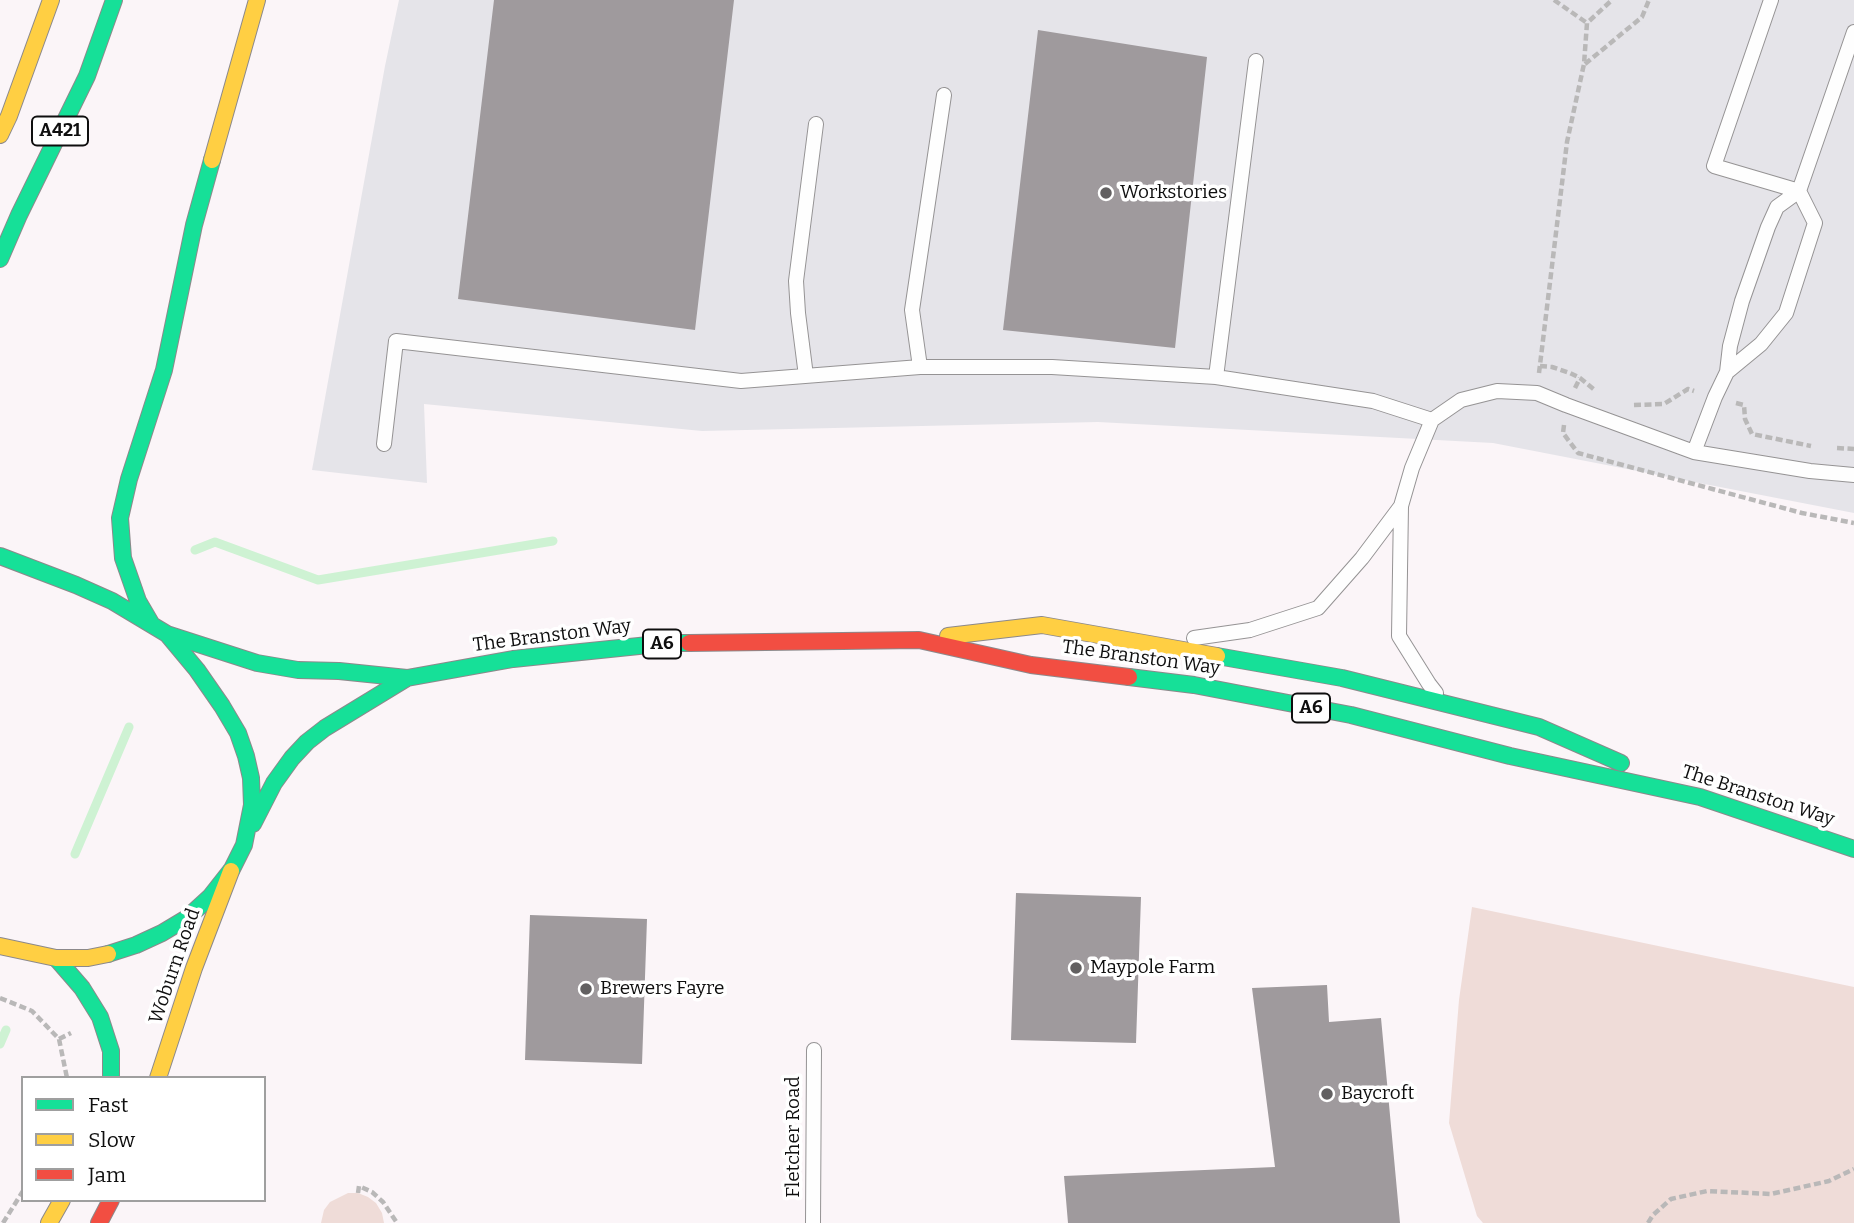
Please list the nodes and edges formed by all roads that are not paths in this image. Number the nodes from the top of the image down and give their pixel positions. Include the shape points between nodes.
1 (51, 0) edge
2 (114, 0) edge
3 (257, 0) edge
4 (1770, 0) edge
5 (1854, 32) edge
6 (1256, 61) dead end
7 (944, 95) dead end
8 (816, 124) dead end
9 (0, 135) edge
10 (1799, 191) junction
11 (0, 259) edge
12 (920, 367) junction
13 (1727, 372) junction
14 (806, 376) junction
15 (1216, 377) junction
16 (1432, 420) junction
17 (384, 444) dead end
18 (1694, 452) junction
19 (1854, 475) edge
20 (1401, 506) junction
21 (0, 556) edge
22 (152, 625) junction
23 (167, 634) junction
24 (919, 640) junction
25 (1155, 644) junction
26 (407, 678) junction
27 (1447, 704) junction
28 (1700, 797) junction
29 (244, 845) junction
30 (1854, 849) edge
31 (232, 869) junction
32 (2, 947) edge
33 (56, 958) junction
34 (814, 1050) dead end
35 (111, 1076) edge
36 (159, 1076) edge
37 (61, 1202) edge
38 (110, 1202) edge
39 (49, 1223) edge
40 (99, 1223) edge
41 (813, 1223) edge

1 - 9 main road, A421
2 - 11 main road, A421 via 87,76
3 - 22 main road via 194,225 164,370 120,519 126,568
4 - 10 lane via 1714,166
5 - 10 lane
6 - 15 lane
7 - 12 lane via 912,310
8 - 14 lane via 796,281
10 - 13 lane via 1777,207 1768,227 1742,301
10 - 13 lane via 1815,223 1786,313 1761,344
12 - 14 lane
12 - 15 lane via 1052,367
13 - 18 lane
14 - 17 lane via 741,381 396,341
15 - 16 lane via 1373,401
16 - 18 lane via 1461,400 1497,391 1537,393
16 - 20 lane
18 - 19 lane
20 - 25 lane via 1318,608 1250,630
20 - 27 lane via 1399,636
21 - 22 main road via 112,601
22 - 23 main road
23 - 26 main road, The Branston Way / A6 via 257,663
23 - 29 main road via 238,733 251,778 252,805
24 - 25 main road via 1042,625
24 - 26 main road, The Branston Way / A6 via 668,643 513,659
24 - 28 main road, The Branston Way / A6 via 1031,665 1194,685 1338,713
25 - 27 main road via 1342,678
26 - 29 main road, The Branston Way / A6 via 307,742 274,783
27 - 28 main road via 1539,727
28 - 30 main road, The Branston Way / A6
29 - 31 main road
31 - 33 main road via 210,897 162,933 110,954
31 - 36 main road, Woburn Road
32 - 33 main road
33 - 35 main road via 100,1017 111,1051
34 - 41 lane, Fletcher Road
37 - 39 main road
38 - 40 main road

